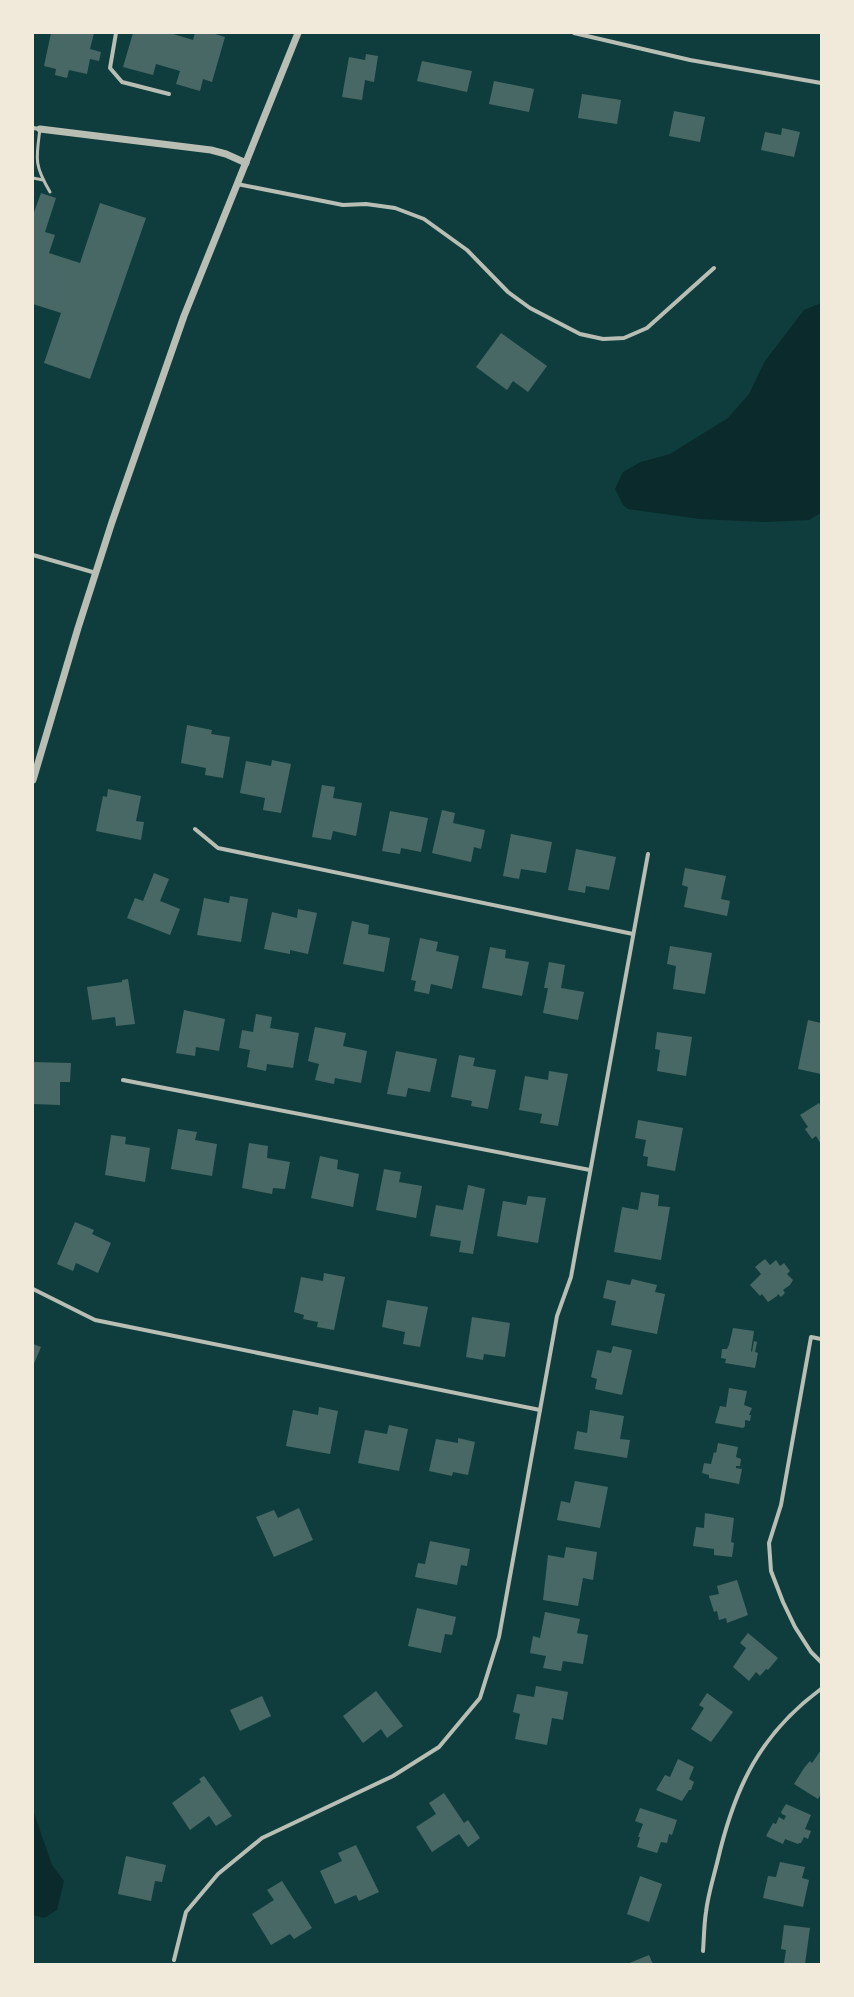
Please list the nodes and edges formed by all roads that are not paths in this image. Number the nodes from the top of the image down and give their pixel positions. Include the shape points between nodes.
1 (116, 33) edge
2 (298, 33) edge
3 (574, 33) edge
4 (821, 83) edge
5 (169, 94) dead end
6 (36, 129) edge
7 (246, 163) junction
8 (33, 178) edge
9 (43, 180) junction
10 (237, 184) junction
11 (50, 192) dead end
12 (714, 268) dead end
13 (33, 555) edge
14 (96, 573) junction
15 (33, 780) edge
16 (195, 829) dead end
17 (648, 854) dead end
18 (633, 934) junction
19 (123, 1080) dead end
20 (590, 1170) junction
21 (33, 1289) edge
22 (821, 1339) edge
23 (540, 1410) junction
24 (821, 1662) edge
25 (821, 1689) edge
26 (703, 1951) dead end
27 (174, 1960) dead end

1 - 5 street via 110,68 122,82
2 - 7 street
3 - 4 street via 690,60
6 - 7 street via 211,150
6 - 9 lane via 36,155
7 - 10 street
8 - 9 lane
9 - 11 lane
10 - 12 street via 343,206 366,204 395,208 424,219 467,250 508,292 530,308 580,334 603,340 624,338 647,328
10 - 14 street via 184,316
13 - 14 street
14 - 15 street
16 - 18 street via 218,848
17 - 18 street
18 - 20 street
19 - 20 street
20 - 23 street via 571,1277 556,1316
21 - 23 street via 95,1320
22 - 24 street via 811,1337 780,1505 769,1543 771,1571 783,1602 795,1627 811,1652
23 - 27 street via 499,1637 480,1698 439,1747 393,1776 262,1838 218,1874 186,1912
25 - 26 street via 794,1711 779,1728 764,1746 741,1785 722,1841 706,1910

